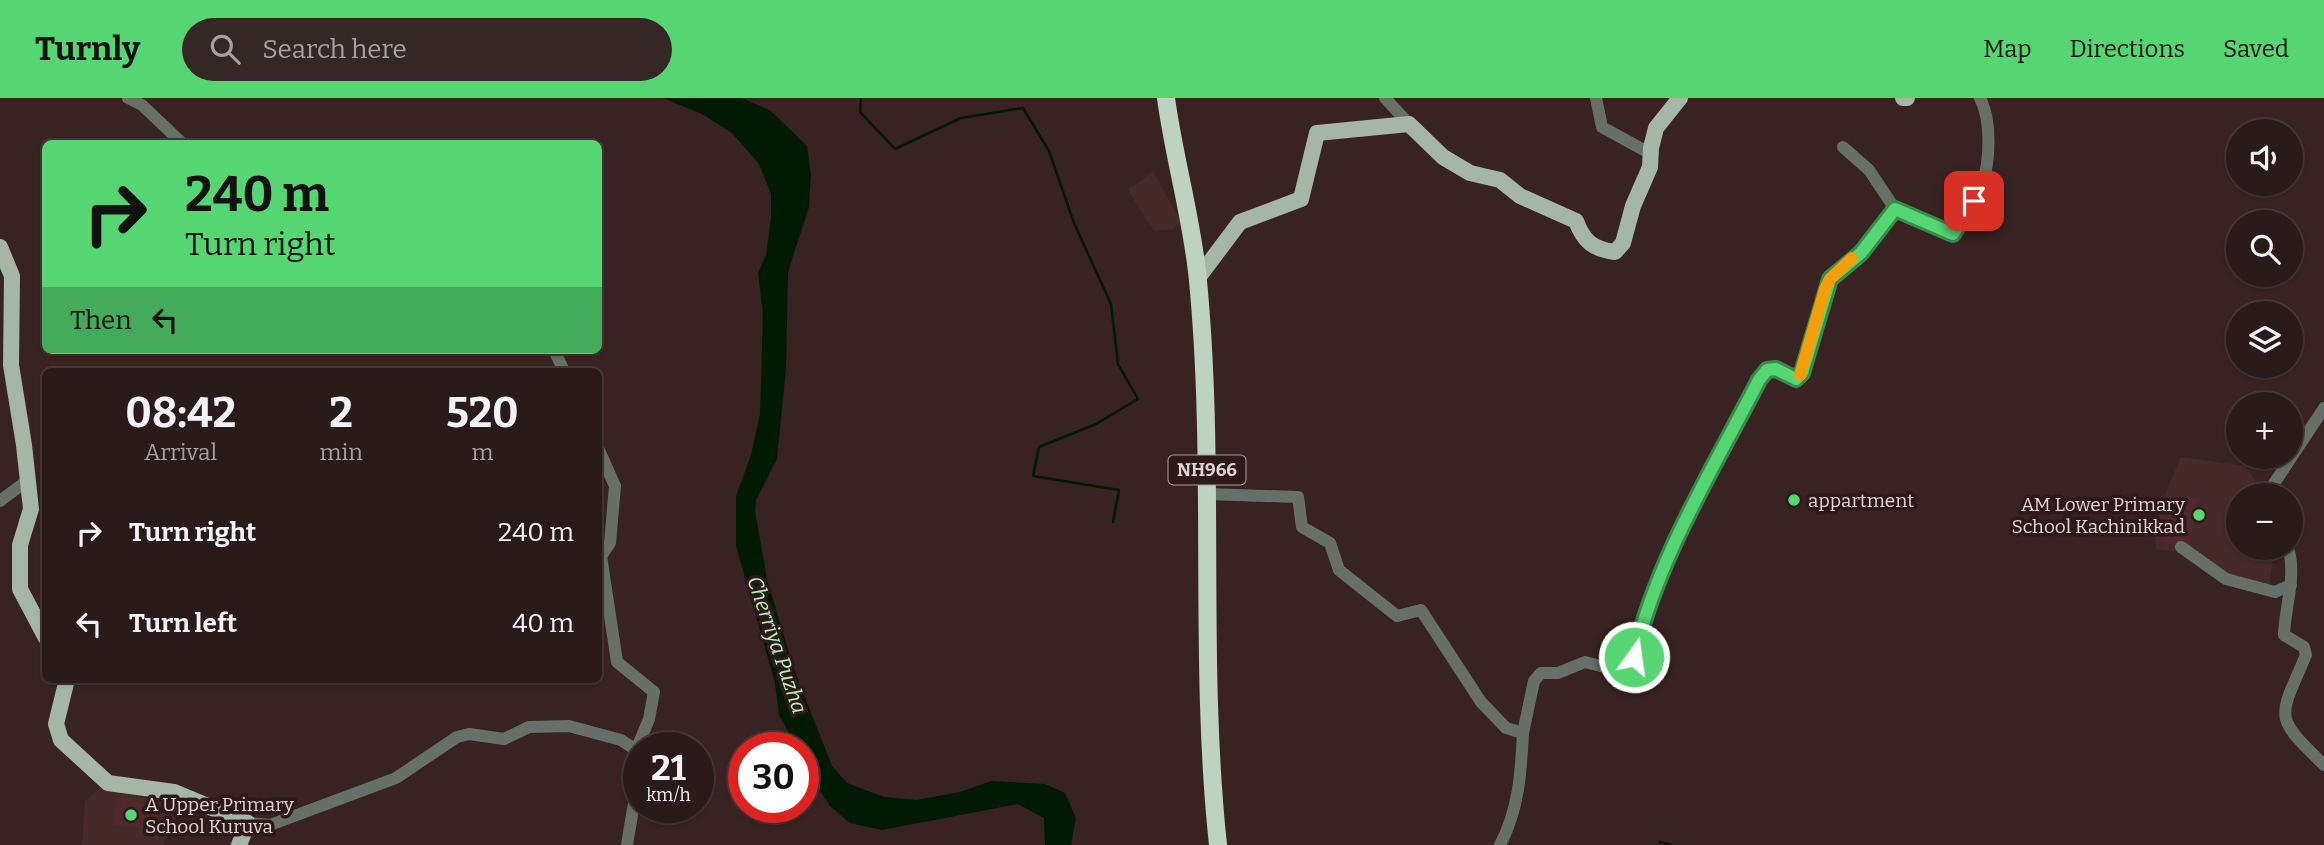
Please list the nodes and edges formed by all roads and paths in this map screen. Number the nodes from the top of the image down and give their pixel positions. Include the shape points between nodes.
1 (128, 98) edge
2 (1166, 98) edge
3 (1385, 98) edge
4 (1596, 98) edge
5 (1680, 98) edge
6 (1980, 98) edge
7 (1409, 124) junction
8 (179, 140) edge
9 (1843, 147) dead end
10 (1651, 154) junction
11 (1895, 209) junction
12 (0, 247) edge
13 (1198, 278) junction
14 (2324, 408) edge
15 (602, 457) edge
16 (28, 480) junction
17 (2274, 483) edge
18 (1208, 494) junction
19 (0, 501) edge
20 (2181, 547) dead end
21 (602, 555) edge
22 (2292, 560) edge
23 (602, 563) edge
24 (2291, 585) junction
25 (42, 630) edge
26 (66, 683) edge
27 (644, 732) edge
28 (1523, 733) junction
29 (623, 745) edge
30 (2324, 765) edge
31 (248, 822) junction
32 (631, 823) edge
33 (239, 845) edge
34 (627, 845) edge
35 (1218, 845) edge
36 (1500, 845) edge

1 - 8 street via 142,105
2 - 13 highway, NH966
3 - 7 street
4 - 10 street via 1602,127
5 - 10 main road via 1656,128
6 - 11 street via 1986,110 1982,188 1953,234
7 - 10 main road via 1443,157 1469,173 1500,180 1520,195 1576,221 1583,239 1598,249 1615,252 1623,243
7 - 13 main road via 1317,133 1301,199 1240,222
9 - 11 street via 1869,170
11 - 28 street via 1861,253 1830,279 1802,373 1796,379 1776,369 1767,370 1759,380 1690,512 1642,623 1634,657 1620,671 1585,662 1558,673 1541,673 1534,681
12 - 16 main road via 12,276 11,365
13 - 18 highway, NH966
14 - 17 street
15 - 21 street via 615,486 610,543
16 - 19 street
16 - 25 main road via 31,509 20,545 20,589
18 - 28 street via 1298,497 1301,527 1330,543 1339,570 1397,615 1421,610 1481,702 1506,728
18 - 35 highway, NH966 via 1209,709
20 - 24 street via 2226,579 2275,592
22 - 24 street
23 - 27 street via 617,662 654,692
24 - 30 street via 2284,635 2304,647 2306,655 2292,682 2284,722
26 - 31 main road via 56,724 58,734 108,783 174,792
28 - 36 street via 1517,798
29 - 31 street via 569,726 529,727 504,739 469,734 457,737 396,778 270,825
31 - 33 main road
32 - 34 street

